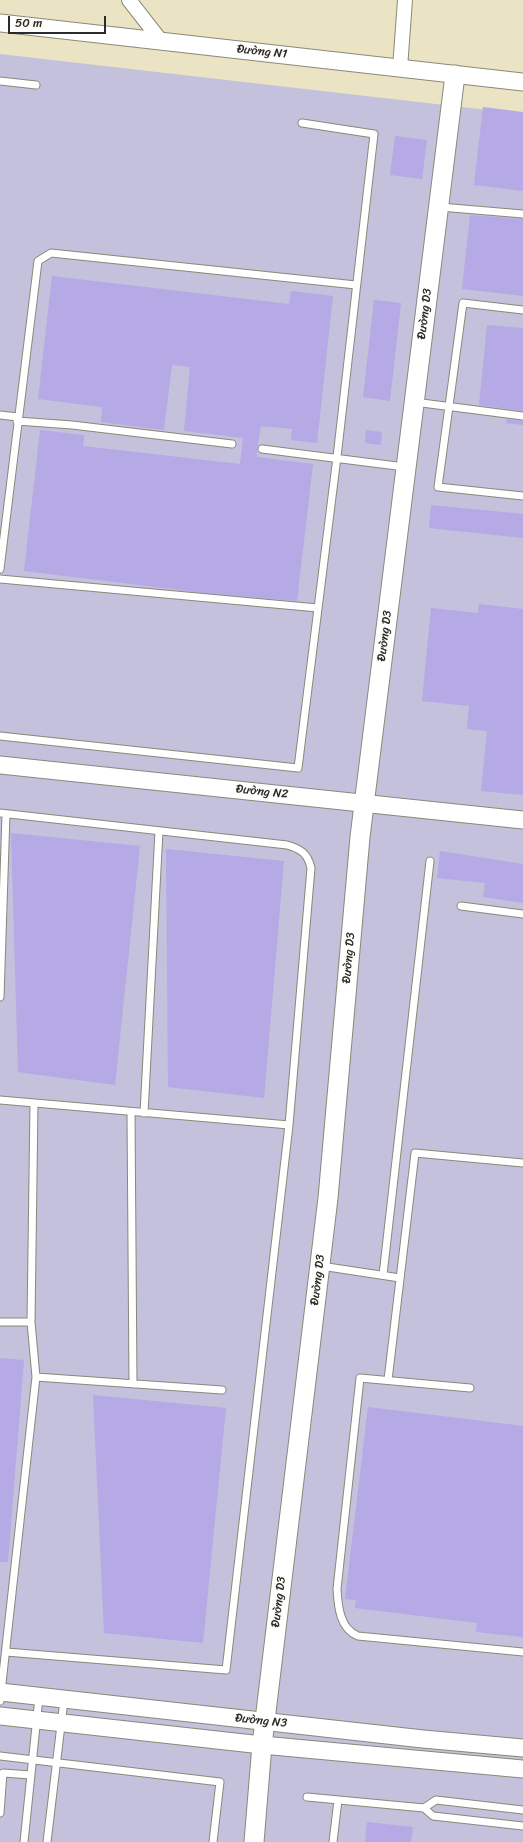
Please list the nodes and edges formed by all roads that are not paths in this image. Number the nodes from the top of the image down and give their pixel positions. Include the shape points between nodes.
1 (129, 0) edge
2 (405, 0) edge
3 (0, 23) edge
4 (161, 41) junction
5 (400, 68) junction
6 (455, 75) junction
7 (0, 81) edge
8 (523, 82) edge
9 (36, 85) dead end
10 (302, 123) dead end
11 (438, 206) junction
12 (523, 214) edge
13 (356, 285) junction
14 (523, 310) edge
15 (413, 402) junction
16 (450, 408) junction
17 (0, 415) edge
18 (523, 416) edge
19 (18, 419) junction
20 (232, 444) dead end
21 (262, 450) dead end
22 (337, 457) junction
23 (406, 467) junction
24 (523, 496) edge
25 (0, 569) edge
26 (0, 579) edge
27 (318, 608) junction
28 (0, 736) edge
29 (0, 765) edge
30 (364, 803) junction
31 (3, 814) edge
32 (523, 820) edge
33 (159, 831) junction
34 (430, 861) dead end
35 (461, 906) dead end
36 (523, 914) edge
37 (0, 997) edge
38 (0, 1100) edge
39 (34, 1103) junction
40 (131, 1112) junction
41 (144, 1113) junction
42 (289, 1125) junction
43 (523, 1163) edge
44 (320, 1266) junction
45 (383, 1276) junction
46 (400, 1278) junction
47 (0, 1322) edge
48 (31, 1322) junction
49 (36, 1377) junction
50 (388, 1380) junction
51 (133, 1384) junction
52 (470, 1388) dead end
53 (222, 1390) dead end
54 (6, 1652) junction
55 (523, 1652) edge
56 (0, 1695) edge
57 (39, 1696) junction
58 (64, 1699) junction
59 (0, 1716) edge
60 (37, 1719) junction
61 (62, 1722) junction
62 (265, 1722) junction
63 (262, 1745) junction
64 (523, 1748) edge
65 (0, 1756) edge
66 (33, 1760) junction
67 (56, 1763) junction
68 (523, 1769) edge
69 (31, 1775) junction
70 (307, 1797) dead end
71 (338, 1800) junction
72 (424, 1808) junction
73 (523, 1810) edge
74 (0, 1814) edge
75 (523, 1826) edge
76 (24, 1842) edge
77 (47, 1842) edge
78 (213, 1842) edge
79 (254, 1842) edge
80 (333, 1842) edge

1 - 4 street
2 - 5 street
3 - 4 street, Đường N1
4 - 5 street, Đường N1
5 - 6 street, Đường N1
6 - 8 street, Đường N1
6 - 11 main road, Đường D3
7 - 9 lane
10 - 13 lane via 374,134
11 - 12 lane
11 - 15 main road, Đường D3
13 - 19 lane via 51,252 38,261
13 - 22 lane
14 - 16 lane via 463,303
15 - 16 lane
15 - 23 main road, Đường D3
16 - 18 lane
16 - 24 lane via 438,487
17 - 19 lane
19 - 20 lane
19 - 25 lane
21 - 22 lane
22 - 23 lane
22 - 27 lane
23 - 30 main road, Đường D3
26 - 27 lane
27 - 28 lane via 298,768
29 - 30 street, Đường N2
30 - 32 street, Đường N2
30 - 44 main road, Đường D3
31 - 33 lane
31 - 37 lane
33 - 41 lane
33 - 42 lane via 287,845 305,853 309,860 310,878
34 - 45 lane
35 - 36 lane
38 - 39 lane
39 - 40 lane
39 - 48 lane
40 - 41 lane
40 - 51 lane
41 - 42 lane
42 - 54 lane via 226,1670
43 - 46 lane via 415,1153
44 - 45 lane
44 - 62 main road, Đường D3
45 - 46 lane
46 - 50 lane
47 - 48 lane
48 - 49 lane
49 - 51 lane
49 - 54 lane
50 - 52 lane
50 - 55 lane via 360,1378 337,1589 338,1612 350,1633 358,1636
51 - 53 lane
54 - 56 lane
56 - 57 street, Đường N3
57 - 58 street, Đường N3
57 - 60 lane
58 - 61 lane
58 - 62 street, Đường N3
59 - 60 street, Đường N3
60 - 61 street, Đường N3
60 - 66 lane
61 - 63 street, Đường N3
61 - 67 lane
62 - 63 main road, Đường D3
62 - 64 street, Đường N3
63 - 68 street, Đường N3
63 - 79 main road, Đường D3
65 - 66 lane
66 - 67 lane
66 - 69 lane
67 - 77 lane
67 - 78 lane via 220,1782
69 - 74 lane via 3,1773
69 - 76 lane
70 - 71 lane
71 - 72 lane
71 - 80 lane
72 - 73 lane via 436,1800
72 - 75 lane via 433,1816

